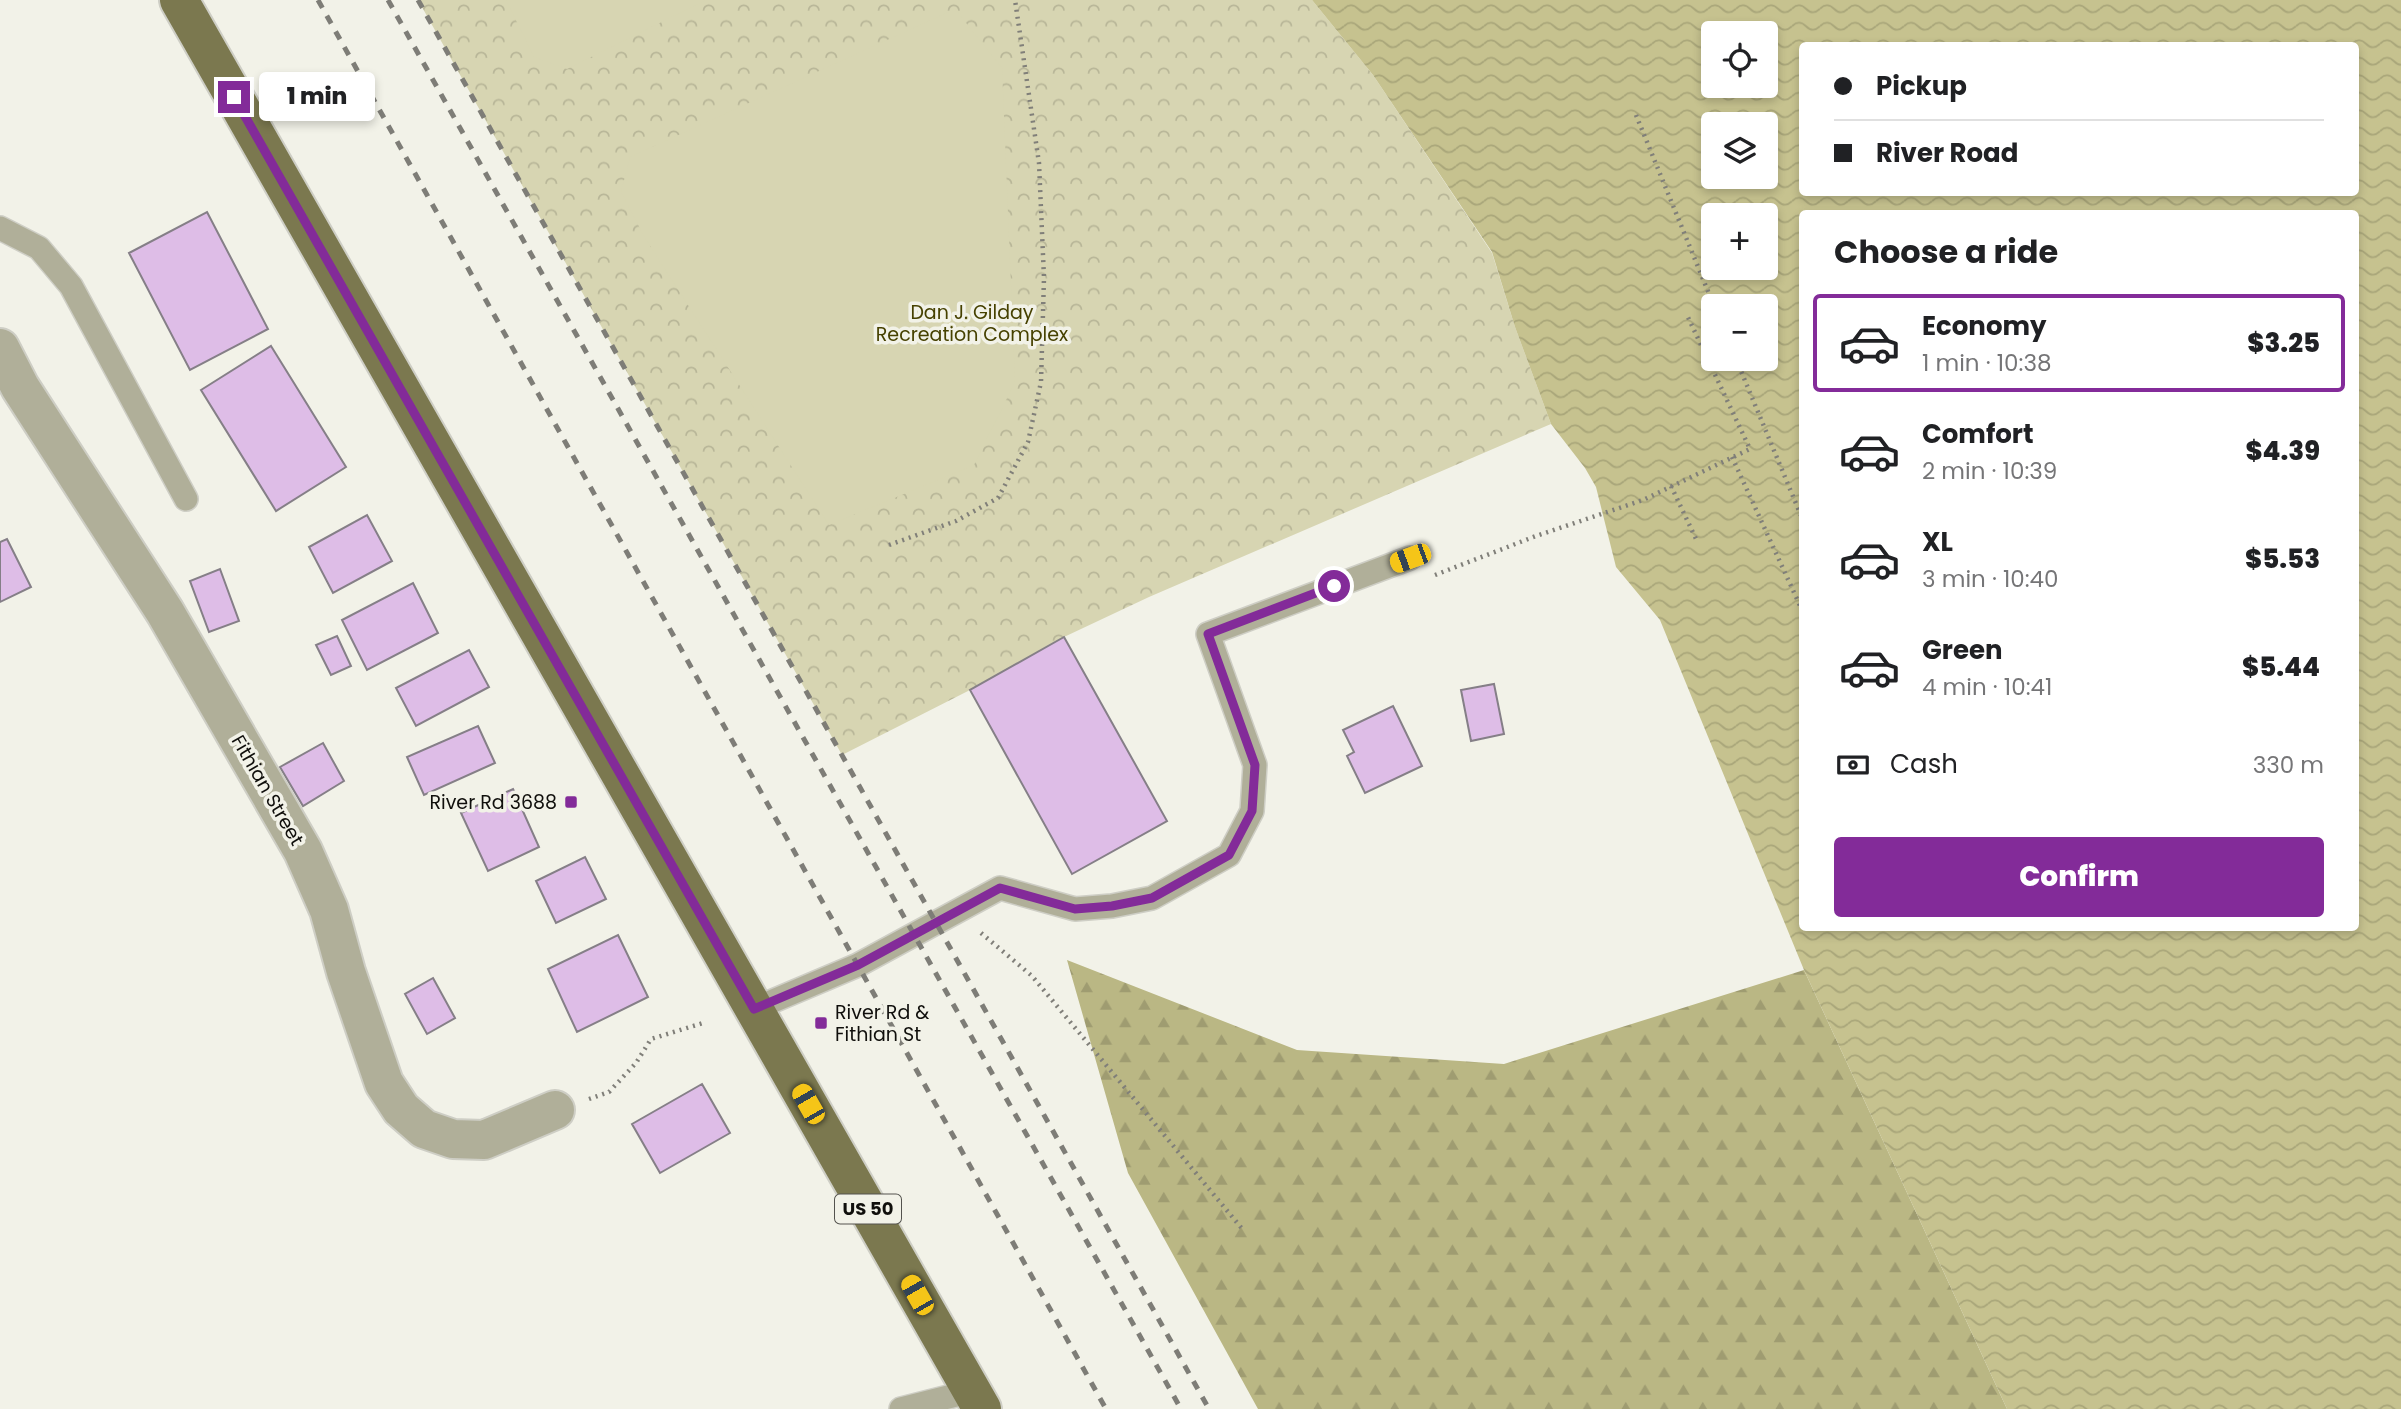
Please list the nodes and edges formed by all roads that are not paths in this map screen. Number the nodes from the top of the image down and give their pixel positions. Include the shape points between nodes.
1 (179, 0) edge
2 (0, 228) edge
3 (0, 348) edge
4 (186, 499) dead end
5 (1410, 558) dead end
6 (754, 1009) junction
7 (555, 1110) road end
8 (977, 1400) edge
9 (901, 1409) edge

1 - 6 main road, US 50
2 - 4 lane via 39,248 71,286
3 - 7 street, Fithian Street via 20,387 165,612 303,851 328,910 384,1083 401,1110 425,1129 453,1139 484,1140
5 - 6 lane via 1208,634 1255,765 1252,811 1229,855 1152,898 1112,906 1075,909 1000,888 858,965
6 - 8 main road, US 50
8 - 9 lane

